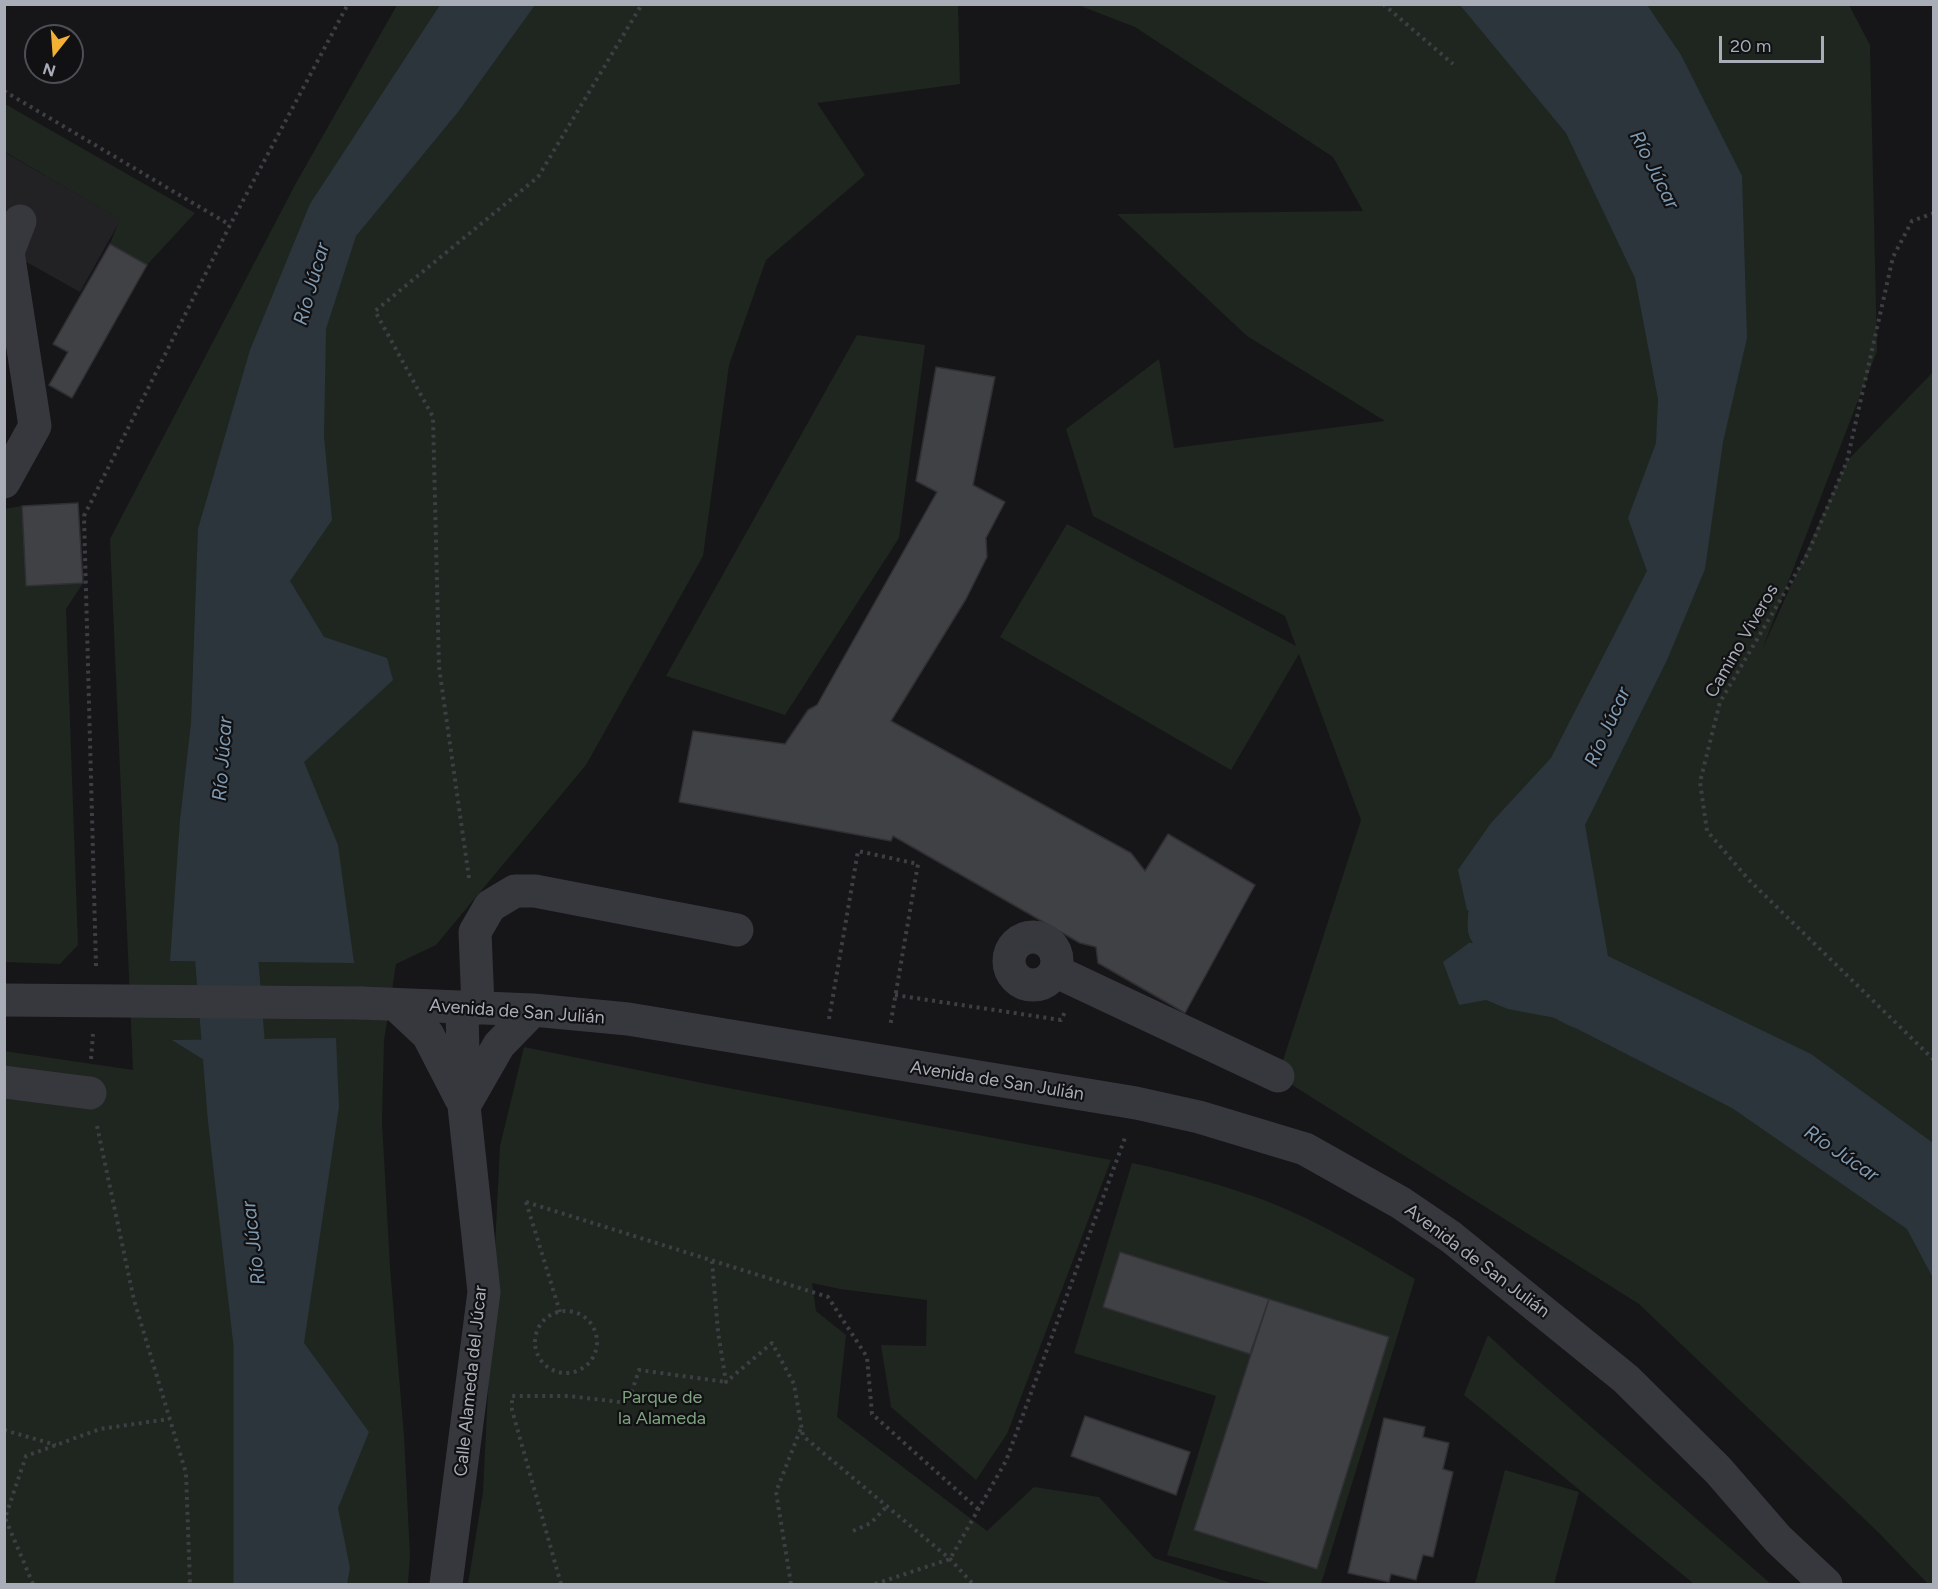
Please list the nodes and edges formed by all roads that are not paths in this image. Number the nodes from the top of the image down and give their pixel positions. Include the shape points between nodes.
1 (20, 221) dead end
2 (4, 482) edge
3 (737, 930) dead end
4 (1055, 971) dead end
5 (4, 1000) edge
6 (396, 1005) junction
7 (470, 1007) junction
8 (533, 1010) junction
9 (1278, 1076) dead end
10 (4, 1082) edge
11 (90, 1093) road end
12 (464, 1106) junction
13 (446, 1584) edge
14 (1826, 1584) edge

1 - 2 street via 8,252 35,426
3 - 7 street, Calle Alameda del Júcar via 535,891 515,891 490,906 475,932
4 - 9 street
5 - 6 street, Avenida de San Julián, bridge
6 - 7 street, Avenida de San Julián
6 - 12 street, Calle Alameda del Júcar via 428,1035
7 - 8 street, Avenida de San Julián
7 - 12 street, Calle Alameda del Júcar
8 - 12 street via 499,1045
8 - 14 street, Avenida de San Julián via 628,1019 1136,1103 1199,1117 1305,1149 1401,1203 1451,1237 1626,1379
10 - 11 street
12 - 13 street, Calle Alameda del Júcar via 484,1292

